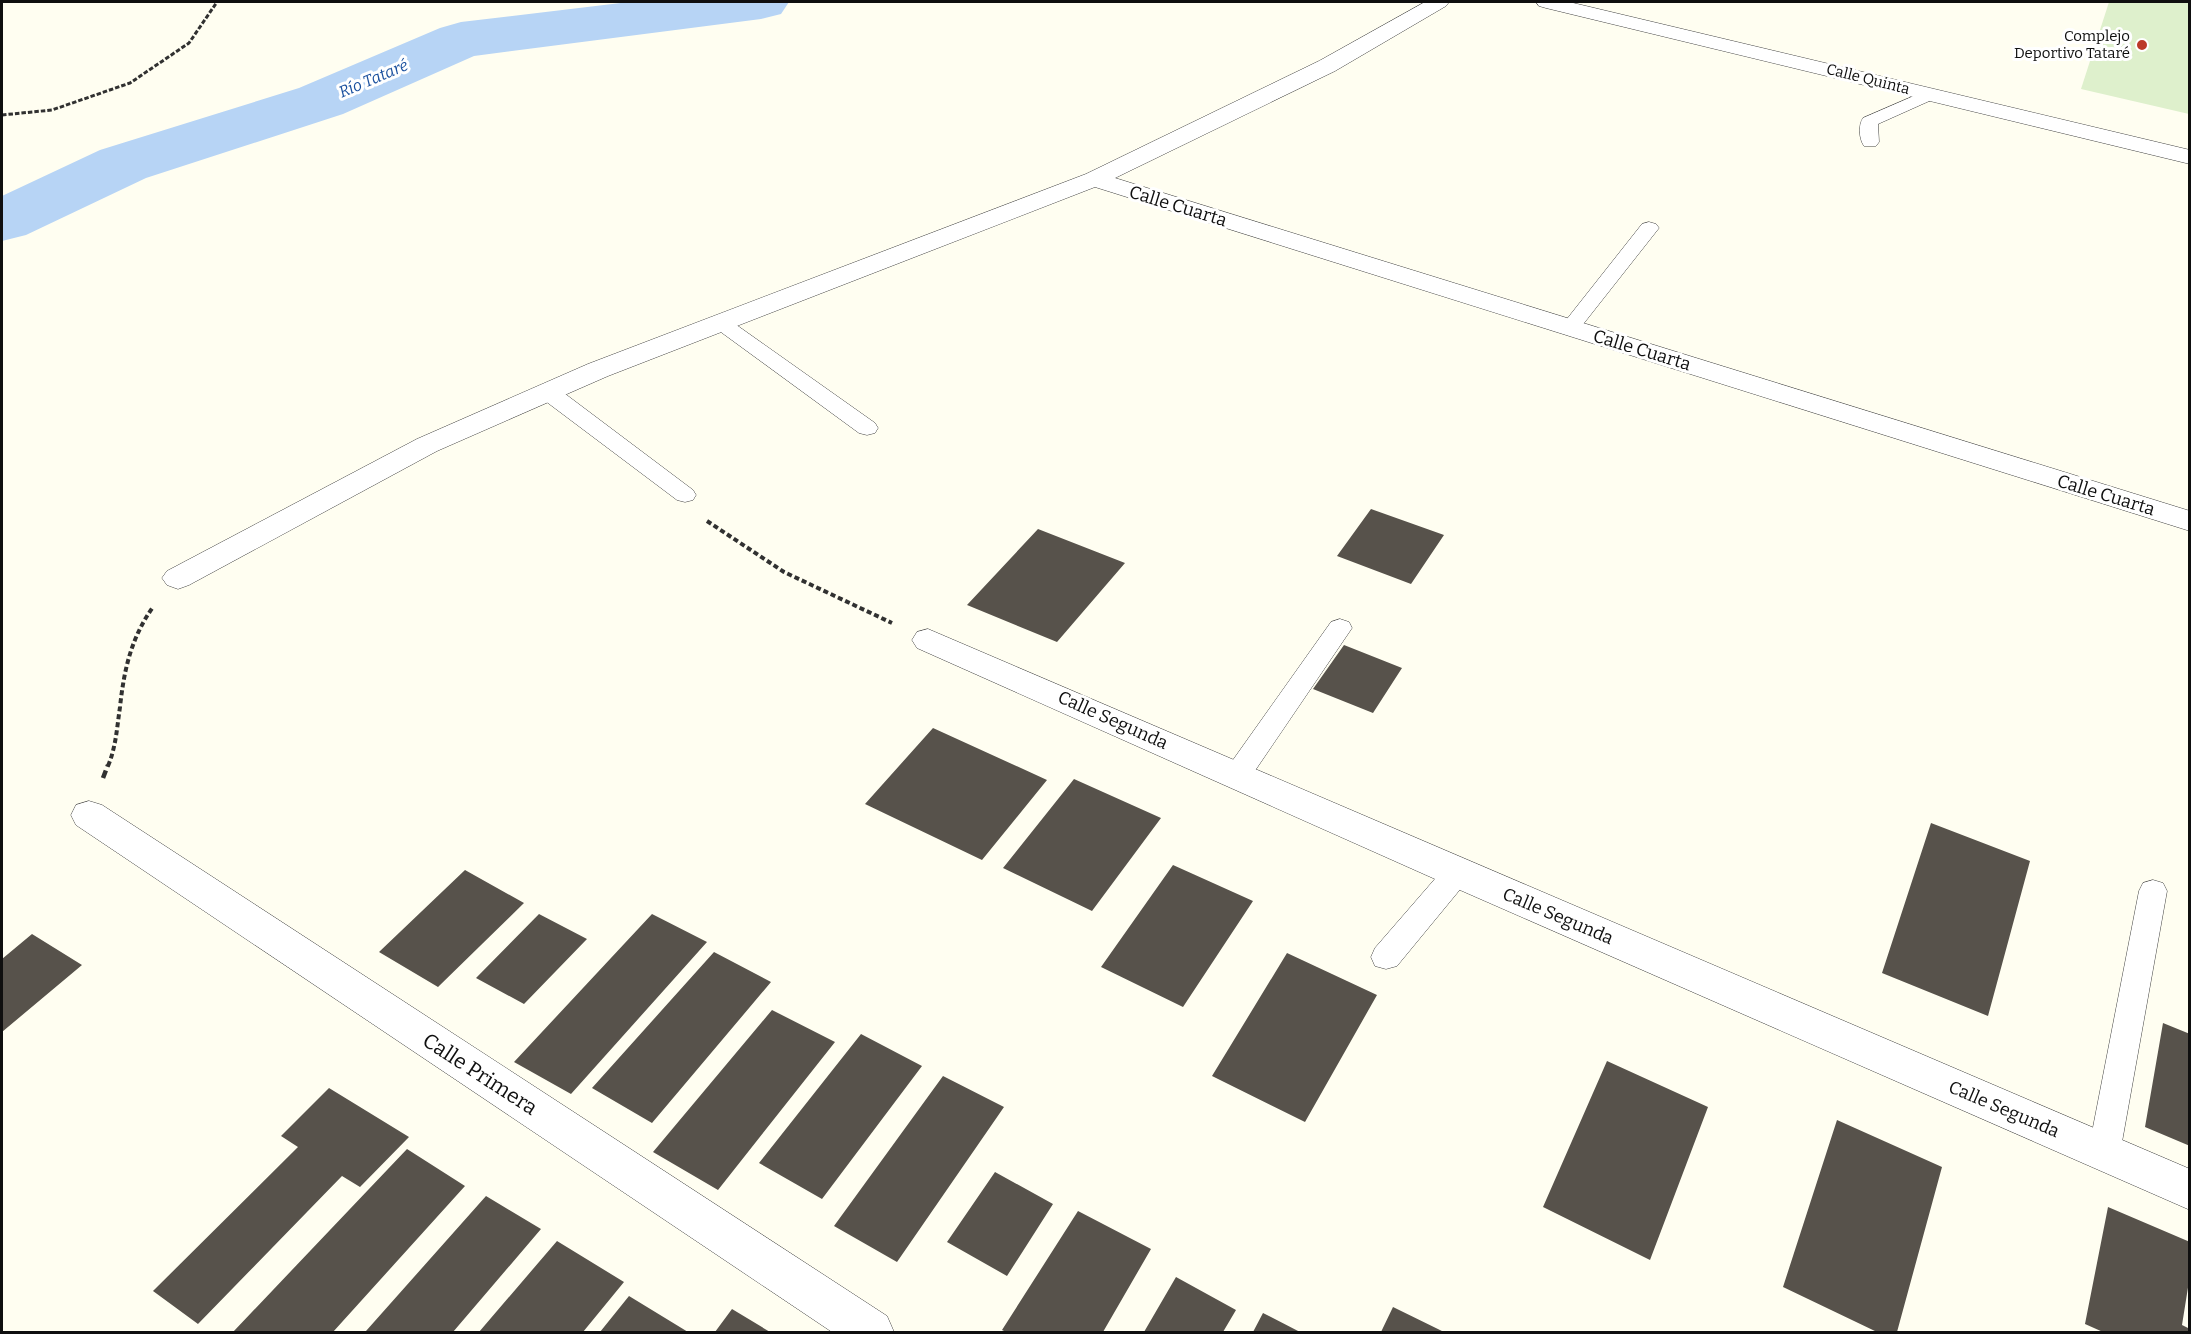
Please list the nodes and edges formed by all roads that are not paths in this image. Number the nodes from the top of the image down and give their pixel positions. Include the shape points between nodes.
1 (1439, 2) edge
2 (1546, 2) edge
3 (1930, 94) junction
4 (1870, 142) dead end
5 (2190, 157) edge
6 (1094, 179) junction
7 (1649, 228) dead end
8 (721, 322) junction
9 (1570, 328) junction
10 (548, 392) junction
11 (867, 428) dead end
12 (685, 495) road end
13 (2190, 521) edge
14 (178, 578) road end
15 (1340, 628) dead end
16 (928, 639) road end
17 (1238, 774) junction
18 (89, 815) road end
19 (1457, 873) junction
20 (2153, 891) dead end
21 (1386, 957) dead end
22 (2104, 1153) junction
23 (2190, 1190) edge
24 (871, 1332) edge

1 - 6 street via 1327,66
2 - 3 street, Calle Quinta
3 - 4 lane via 1869,122
3 - 5 street, Calle Quinta
6 - 8 street
6 - 9 street, Calle Cuarta
7 - 9 lane
8 - 10 street
8 - 11 lane
9 - 13 street, Calle Cuarta
10 - 12 lane
10 - 14 street via 427,445
15 - 17 lane
16 - 17 street, Calle Segunda
17 - 19 street, Calle Segunda
18 - 24 street, Calle Primera
19 - 21 lane
19 - 22 street, Calle Segunda
20 - 22 lane
22 - 23 street, Calle Segunda

